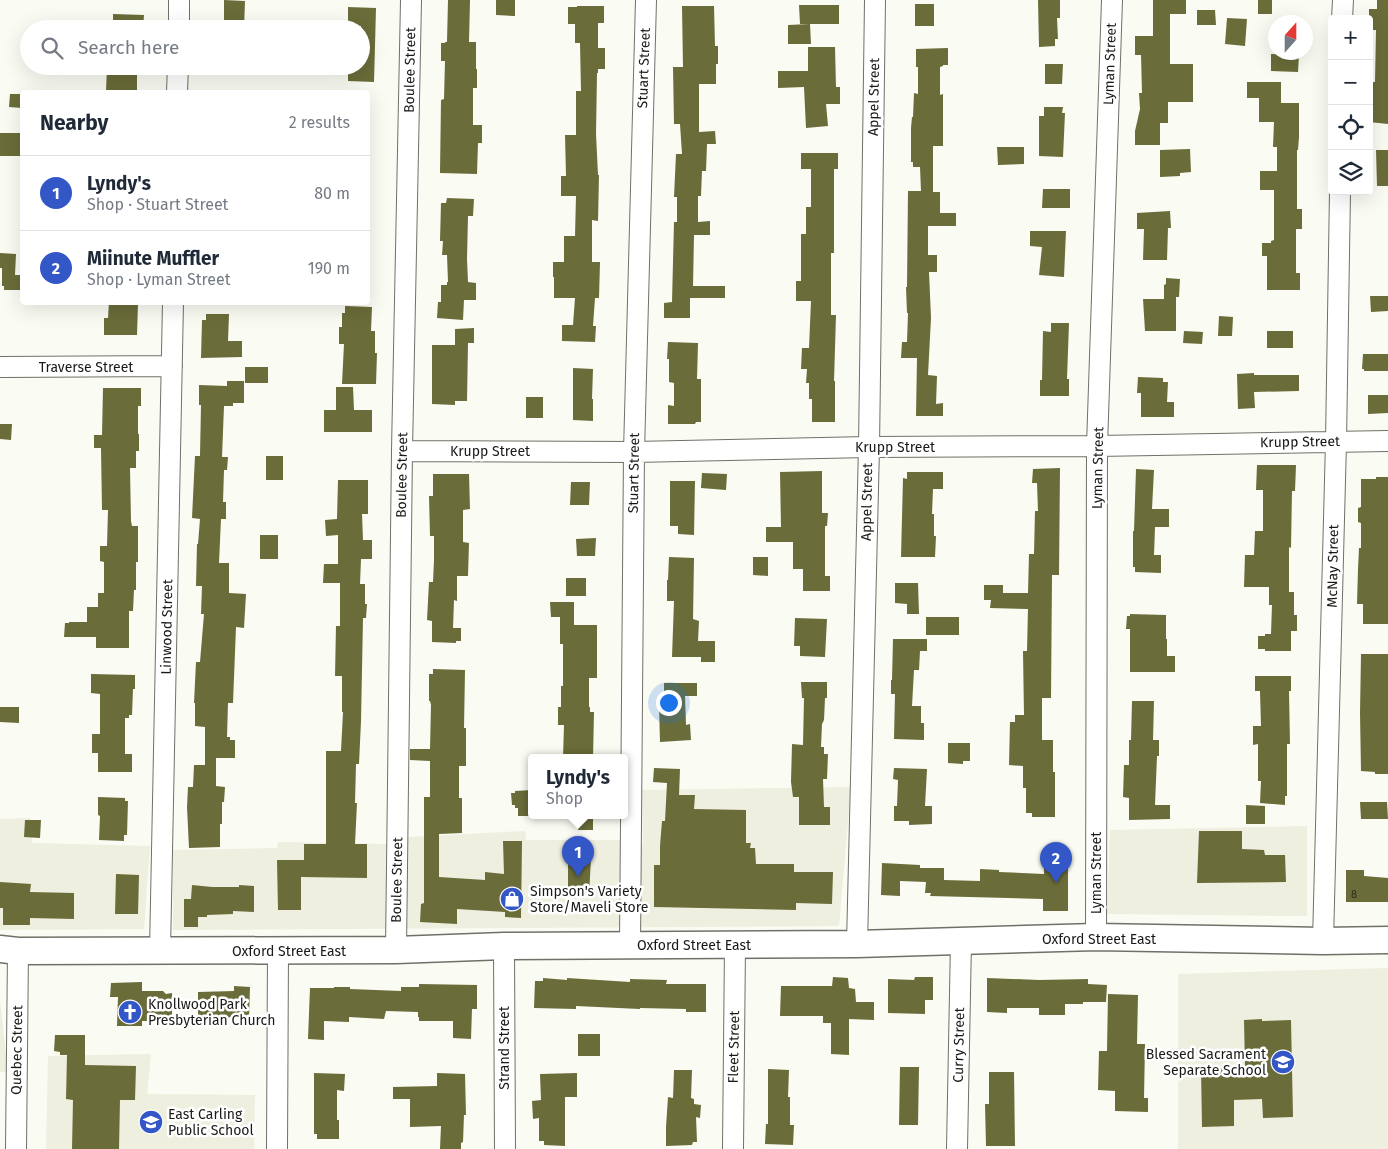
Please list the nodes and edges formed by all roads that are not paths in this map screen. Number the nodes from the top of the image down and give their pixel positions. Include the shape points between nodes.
1 (179, 0) edge
2 (411, 0) edge
3 (646, 0) edge
4 (875, 0) edge
5 (1112, 0) edge
6 (1343, 0) edge
7 (1342, 15) edge
8 (179, 20) edge
9 (178, 75) edge
10 (177, 90) edge
11 (1340, 195) edge
12 (173, 305) edge
13 (172, 366) junction
14 (0, 367) edge
15 (1388, 441) edge
16 (1336, 442) junction
17 (869, 446) junction
18 (1097, 446) junction
19 (402, 451) junction
20 (634, 452) junction
21 (1096, 937) junction
22 (1388, 940) edge
23 (961, 941) junction
24 (1323, 941) junction
25 (857, 944) junction
26 (736, 945) junction
27 (504, 946) junction
28 (630, 946) junction
29 (9, 950) edge
30 (396, 950) junction
31 (160, 951) junction
32 (278, 951) junction
33 (16, 1149) edge
34 (277, 1149) edge
35 (504, 1149) edge
36 (733, 1149) edge
37 (958, 1149) edge

1 - 8 street
2 - 19 street, Boulee Street
3 - 20 street, Stuart Street
4 - 17 street, Appel Street
5 - 18 street, Lyman Street
6 - 7 street
9 - 10 street
11 - 16 street, McNay Street
12 - 13 street, Linwood Street
13 - 14 street, Traverse Street
13 - 31 street, Linwood Street
15 - 16 street, Krupp Street
16 - 18 street, Krupp Street
16 - 24 street, McNay Street
17 - 18 street, Krupp Street
17 - 20 street, Krupp Street
17 - 25 street, Appel Street
18 - 21 street, Lyman Street
19 - 20 street, Krupp Street
19 - 30 street, Boulee Street
20 - 28 street, Stuart Street
21 - 23 main road, Oxford Street East
21 - 24 main road, Oxford Street East
22 - 24 main road, Oxford Street East
23 - 25 main road, Oxford Street East
23 - 37 street, Curry Street
25 - 26 main road, Oxford Street East
26 - 28 main road, Oxford Street East
26 - 36 street, Fleet Street
27 - 28 main road, Oxford Street East
27 - 30 main road, Oxford Street East
27 - 35 street, Strand Street
29 - 31 main road, Oxford Street East
29 - 33 street, Quebec Street
30 - 32 main road, Oxford Street East
31 - 32 main road, Oxford Street East
32 - 34 street

